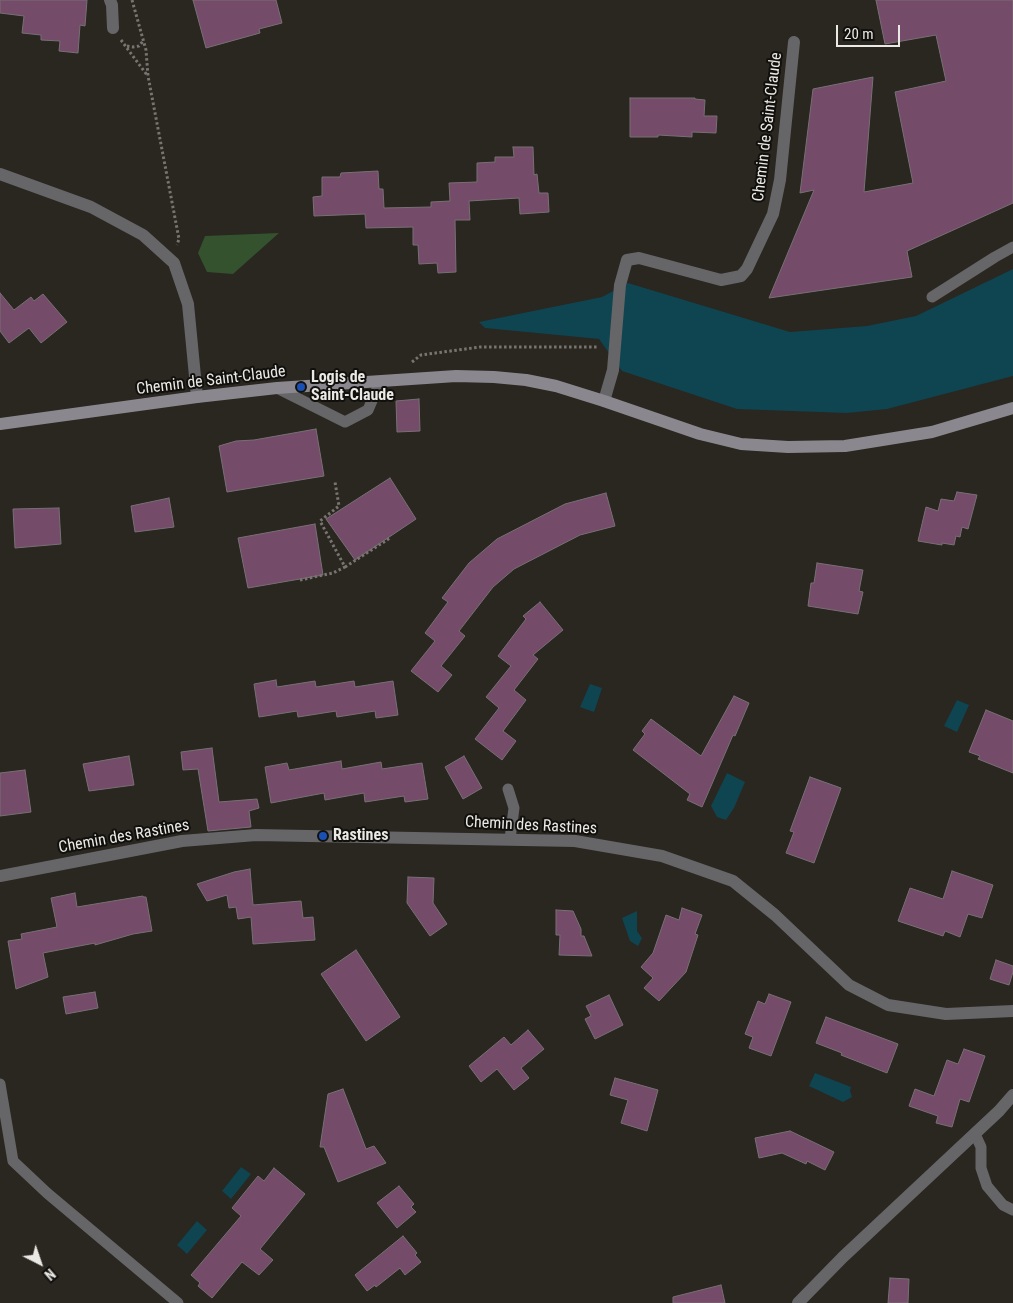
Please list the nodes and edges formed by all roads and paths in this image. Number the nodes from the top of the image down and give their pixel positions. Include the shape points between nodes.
1 (110, 0) edge
2 (132, 0) edge
3 (113, 28) joint
4 (143, 40) junction
5 (794, 42) dead end
6 (126, 46) junction
7 (148, 76) junction
8 (0, 174) edge
9 (1013, 247) edge
10 (174, 263) junction
11 (932, 297) dead end
12 (606, 347) dead end
13 (386, 382) junction
14 (277, 388) junction
15 (197, 397) junction
16 (604, 401) junction
17 (1013, 408) edge
18 (0, 424) edge
19 (335, 482) dead end
20 (390, 538) dead end
21 (345, 567) junction
22 (300, 580) dead end
23 (508, 789) dead end
24 (510, 839) junction
25 (0, 876) edge
26 (1013, 1011) edge
27 (0, 1084) edge
28 (1013, 1095) edge
29 (975, 1134) junction
30 (1013, 1210) edge
31 (178, 1303) edge
32 (798, 1303) edge

1 - 3 street
2 - 4 path
3 - 6 path
4 - 6 path via 139,46
4 - 7 path
5 - 16 street, Chemin de Saint-Claude via 780,180 773,214 748,269 741,276 721,280 639,258 627,260 620,285 612,370
6 - 7 path
7 - 10 path via 179,239
8 - 10 street via 91,207 142,235
9 - 11 lane
10 - 15 street via 188,304
12 - 13 path via 480,347 420,355
13 - 14 street, Chemin de Saint-Claude
13 - 14 lane via 368,410 345,427
13 - 16 street, Chemin de Saint-Claude via 456,376 494,377 556,386
14 - 15 street, Chemin de Saint-Claude
15 - 18 street, Chemin de Saint-Claude
16 - 17 street, Chemin de Saint-Claude via 700,434 741,444 788,447 845,446 932,432
19 - 21 path via 339,506 320,520
20 - 21 path
21 - 22 path via 334,573
23 - 24 lane via 514,808
24 - 25 street, Chemin des Rastines via 256,835 182,841
24 - 26 street, Chemin des Rastines via 575,841 662,856 733,881 775,915 849,985 888,1005 946,1014
27 - 31 lane via 13,1161
28 - 29 street
29 - 30 lane via 982,1147 981,1168 987,1186 1003,1205
29 - 32 street

